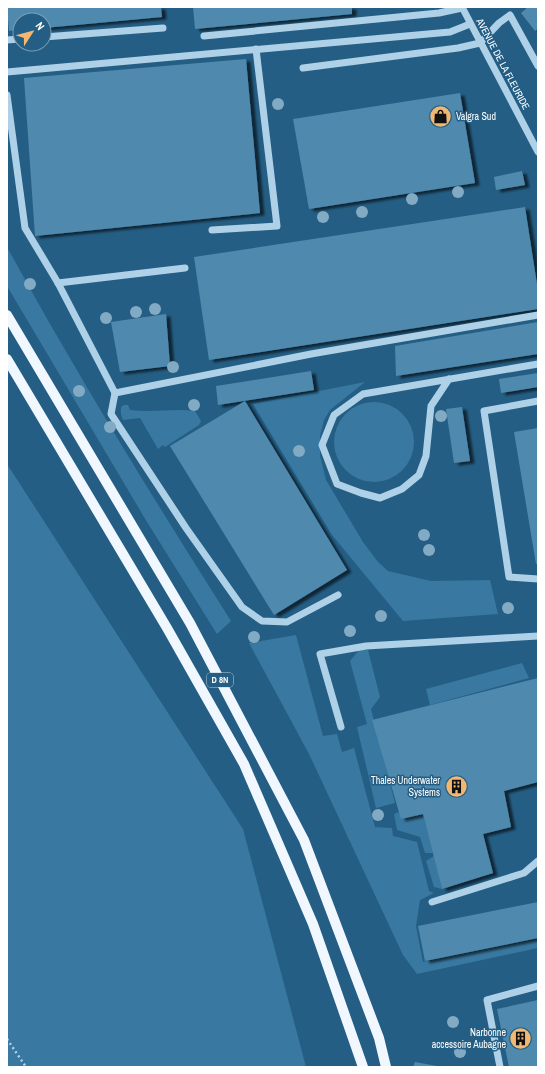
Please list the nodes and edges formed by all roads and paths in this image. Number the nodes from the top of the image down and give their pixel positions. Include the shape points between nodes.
1 (462, 8) edge
2 (470, 24) junction
3 (163, 28) dead end
4 (52, 36) edge
5 (204, 36) dead end
6 (480, 43) junction
7 (256, 49) junction
8 (538, 66) edge
9 (303, 68) dead end
10 (7, 72) edge
11 (7, 94) edge
12 (538, 152) edge
13 (212, 230) dead end
14 (185, 268) dead end
15 (58, 283) junction
16 (7, 315) edge
17 (538, 315) edge
18 (7, 359) edge
19 (538, 364) edge
20 (449, 379) junction
21 (115, 393) junction
22 (538, 401) edge
23 (538, 579) edge
24 (338, 595) dead end
25 (538, 636) edge
26 (340, 727) dead end
27 (538, 861) edge
28 (432, 902) dead end
29 (538, 986) edge
30 (7, 1039) edge
31 (26, 1067) edge
32 (363, 1067) edge
33 (386, 1067) edge
34 (500, 1067) edge

1 - 2 street, AVENUE DE LA FLEURIDE
1 - 5 street via 439,13
2 - 6 street, AVENUE DE LA FLEURIDE
2 - 7 street via 450,32
3 - 4 street
6 - 8 street via 510,15
6 - 9 street
6 - 12 street, AVENUE DE LA FLEURIDE
7 - 10 street
7 - 13 street via 277,226
11 - 15 street via 25,228
14 - 15 street
15 - 21 street
16 - 33 main road, D 8N via 190,623 304,840 379,1038
17 - 21 street via 311,354
18 - 32 main road, D 8N via 167,628 244,764 314,924
19 - 20 street
20 - 20 street via 363,394 334,415 322,445 337,484 380,498 402,489 419,475 426,456 430,406
21 - 24 street via 112,414 186,528 242,607 262,621 287,622
22 - 23 street via 484,411 509,577
25 - 26 street via 366,646 320,654
27 - 28 street via 524,873
29 - 34 street via 487,1000
30 - 31 path

